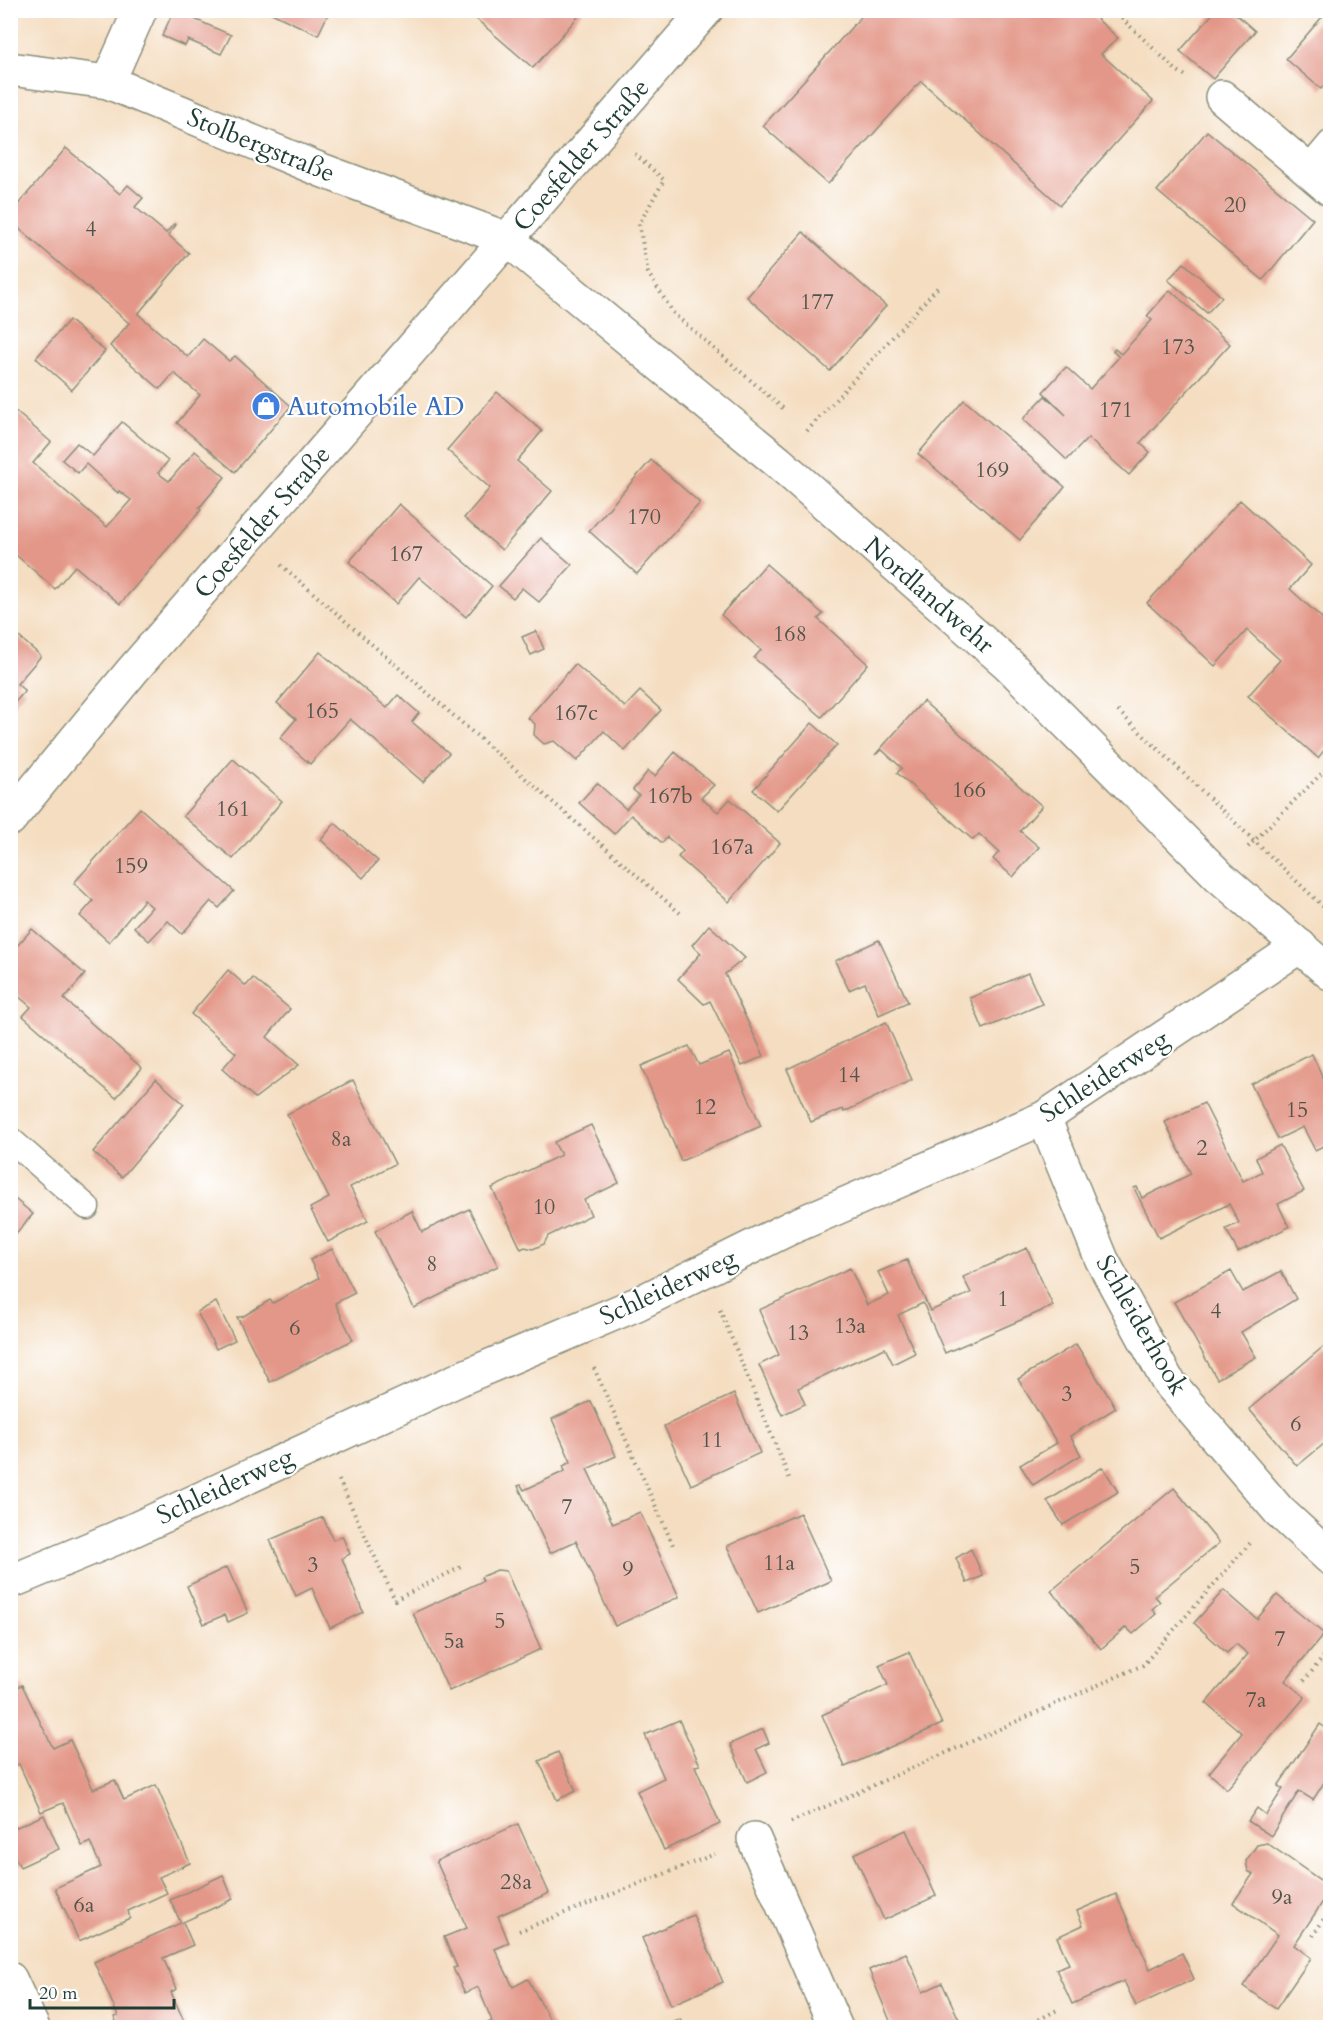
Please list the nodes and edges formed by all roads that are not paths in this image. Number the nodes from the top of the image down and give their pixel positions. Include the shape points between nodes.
1 (140, 10) edge
2 (706, 10) edge
3 (10, 69) edge
4 (108, 82) junction
5 (1222, 97) road end
6 (1330, 143) edge
7 (1319, 179) edge
8 (507, 239) junction
9 (10, 819) edge
10 (1300, 946) junction
11 (1330, 974) edge
12 (1044, 1118) junction
13 (10, 1139) edge
14 (87, 1207) dead end
15 (1330, 1558) edge
16 (10, 1582) edge
17 (753, 1839) road end
18 (10, 1979) edge
19 (33, 2028) edge
20 (836, 2028) edge

1 - 4 street
2 - 8 street, Coesfelder Straße
3 - 4 street, Stolbergstraße
4 - 8 street, Stolbergstraße via 321,170
5 - 7 street
6 - 7 lane
8 - 9 street, Coesfelder Straße via 132,671
8 - 10 street, Nordlandwehr via 778,462 1008,664 1219,876
10 - 11 street, Nordlandwehr
10 - 12 street, Schleiderweg
12 - 15 street, Schleiderhook via 1102,1260 1167,1380 1278,1511
12 - 16 street, Schleiderweg via 790,1228 637,1304
13 - 14 lane
17 - 20 street
18 - 19 street

